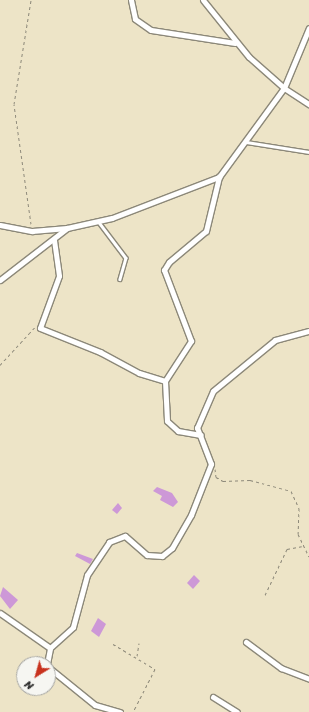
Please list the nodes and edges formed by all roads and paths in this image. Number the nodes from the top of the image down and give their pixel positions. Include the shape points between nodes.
1 (32, 0) edge
2 (131, 0) edge
3 (203, 0) edge
4 (309, 28) edge
5 (235, 42) junction
6 (284, 88) junction
7 (309, 104) edge
8 (246, 142) junction
9 (309, 152) edge
10 (219, 177) junction
11 (98, 220) junction
12 (0, 225) edge
13 (67, 228) junction
14 (32, 231) junction
15 (54, 240) junction
16 (0, 280) edge
17 (120, 280) dead end
18 (38, 324) junction
19 (309, 331) edge
20 (0, 365) edge
21 (165, 381) junction
22 (201, 435) junction
23 (211, 464) junction
24 (303, 546) junction
25 (309, 557) edge
26 (265, 595) dead end
27 (0, 613) edge
28 (246, 642) dead end
29 (139, 643) dead end
30 (113, 644) dead end
31 (50, 648) junction
32 (48, 656) edge
33 (137, 657) junction
34 (56, 673) edge
35 (309, 679) edge
36 (213, 697) dead end
37 (120, 712) edge
38 (133, 712) edge
39 (237, 712) edge

1 - 14 path via 14,104
2 - 5 street via 135,19 151,30
3 - 5 street
4 - 6 street
5 - 6 street
6 - 7 street
6 - 8 street
8 - 9 lane
8 - 10 street
10 - 11 street
10 - 21 street via 206,231 168,262 164,270 191,341
11 - 13 street
11 - 17 lane via 126,258
12 - 14 street
13 - 14 street
13 - 15 street
15 - 16 street
15 - 18 street via 59,276 55,292
18 - 20 path
18 - 21 street via 46,332
19 - 22 street via 275,340 223,380 201,412 197,428
21 - 22 street via 167,421 178,431
22 - 23 street
23 - 24 path via 216,477 223,481 250,480 290,491 299,508 298,534
23 - 31 street via 190,515 169,552 147,555 122,535 109,542 88,575 73,627
24 - 25 path
24 - 26 path via 287,549
27 - 31 street
28 - 35 street via 281,668
29 - 33 path
30 - 33 path
31 - 32 street
33 - 38 path via 155,672
34 - 37 street via 95,705
36 - 39 street

